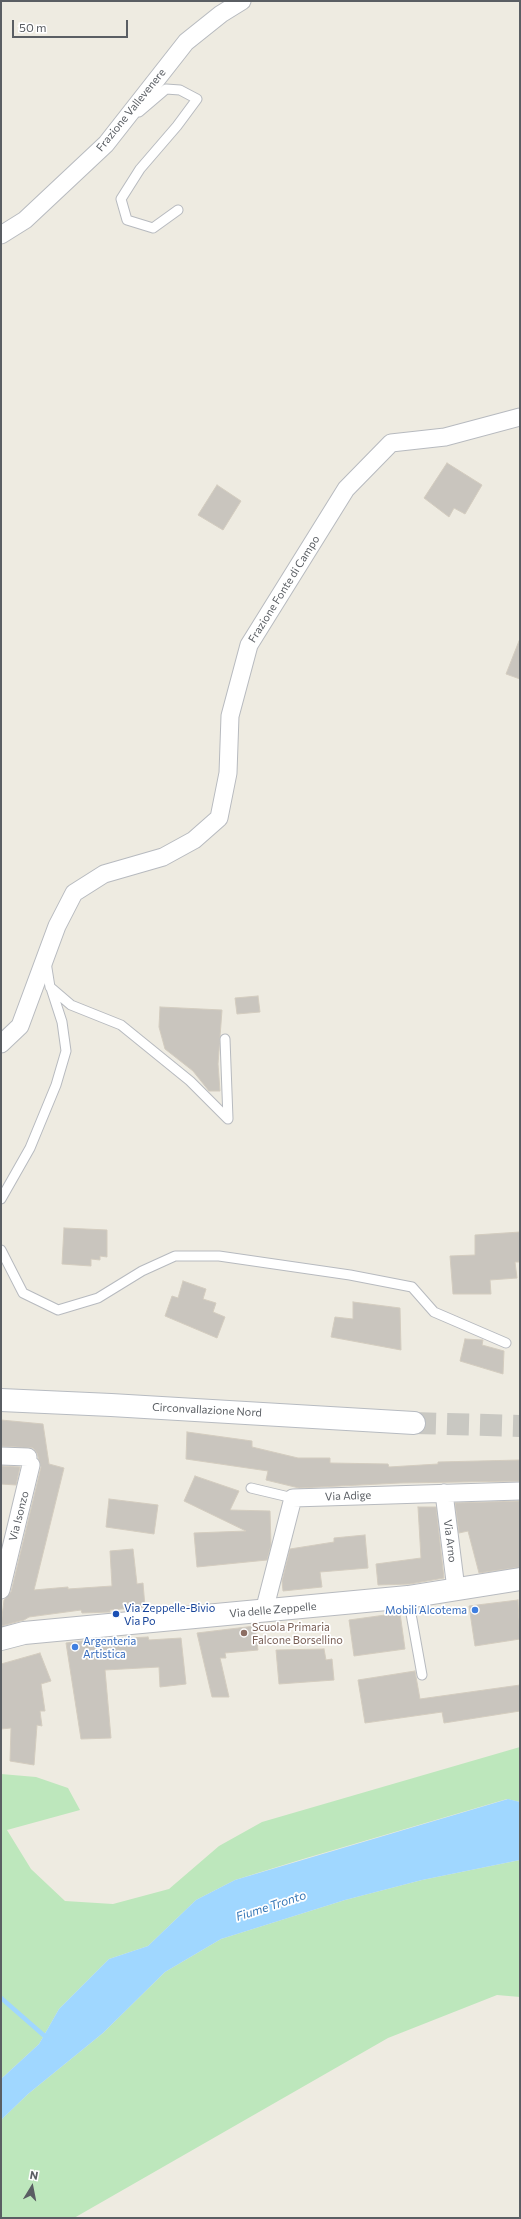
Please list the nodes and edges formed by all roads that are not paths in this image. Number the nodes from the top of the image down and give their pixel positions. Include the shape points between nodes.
1 (242, 1) edge
2 (113, 134) junction
3 (178, 210) dead end
4 (1, 235) edge
5 (520, 417) edge
6 (46, 959) junction
7 (50, 987) junction
8 (225, 1039) dead end
9 (1, 1044) edge
10 (1, 1200) edge
11 (1, 1250) edge
12 (506, 1343) dead end
13 (1, 1400) edge
14 (414, 1423) tunnel mouth
15 (1, 1456) edge
16 (251, 1488) dead end
17 (520, 1490) edge
18 (444, 1493) junction
19 (293, 1498) junction
20 (520, 1579) edge
21 (456, 1589) junction
22 (1, 1590) edge
23 (408, 1597) junction
24 (264, 1611) junction
25 (1, 1639) edge
26 (422, 1674) dead end

1 - 2 street, Frazione Vallevenere via 186,42
2 - 3 lane via 166,89 180,90 197,99 140,169 121,199 127,220 153,228
2 - 4 street, Frazione Vallevenere via 106,144 25,220
5 - 6 street, Frazione Fonte di Campo via 445,437 391,443 346,488 249,645 230,716 228,772 219,818 194,840 163,857 104,874 74,893 57,926
6 - 7 lane
6 - 9 street, Frazione Fonte di Campo via 20,1026
7 - 8 lane via 71,1005 121,1025 190,1081 228,1120
7 - 10 lane via 62,1022 66,1051 56,1085 30,1148
11 - 12 lane via 23,1293 58,1310 98,1298 142,1271 175,1256 219,1256 350,1275 412,1287 434,1312
13 - 14 street, Circonvallazione Nord via 111,1404
15 - 22 street, Via Isonzo via 30,1461
16 - 19 lane
17 - 18 street, Via Adige
18 - 19 street, Via Adige
18 - 21 street, Via Arno
19 - 24 street
20 - 21 street, Via delle Zeppelle
21 - 23 street, Via delle Zeppelle
23 - 24 street, Via delle Zeppelle
23 - 26 lane
24 - 25 street, Via delle Zeppelle via 24,1633

